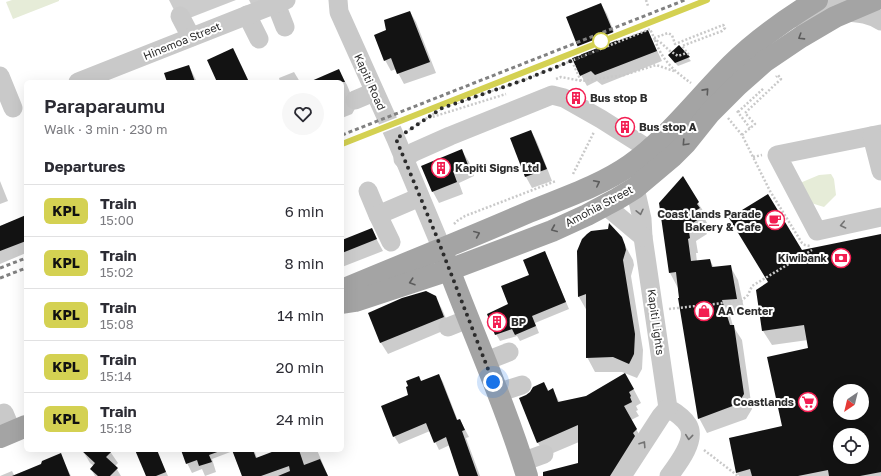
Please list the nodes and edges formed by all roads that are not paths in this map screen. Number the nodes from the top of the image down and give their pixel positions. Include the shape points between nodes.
1 (338, 0) edge
2 (817, 0) edge
3 (875, 0) edge
4 (283, 1) edge
5 (844, 6) edge
6 (247, 15) junction
7 (180, 16) dead end
8 (783, 21) junction
9 (881, 21) edge
10 (286, 27) dead end
11 (191, 37) junction
12 (259, 39) dead end
13 (0, 76) edge
14 (83, 80) edge
15 (374, 92) junction
16 (355, 100) dead end
17 (13, 108) edge
18 (877, 135) edge
19 (650, 150) junction
20 (403, 159) junction
21 (881, 171) edge
22 (635, 188) junction
23 (368, 191) dead end
24 (420, 197) junction
25 (605, 205) junction
26 (378, 215) junction
27 (881, 217) edge
28 (643, 237) junction
29 (391, 242) dead end
30 (442, 249) junction
31 (449, 270) junction
32 (344, 289) edge
33 (344, 303) edge
34 (468, 319) junction
35 (448, 327) dead end
36 (508, 352) dead end
37 (486, 361) junction
38 (522, 385) dead end
39 (497, 393) junction
40 (668, 408) junction
41 (544, 454) dead end
42 (525, 469) edge
43 (622, 476) edge
44 (669, 476) edge

1 - 15 street, Kapiti Road via 339,12
2 - 8 main road, Amohia Street
3 - 5 main road, Amohia Street
4 - 6 street, Hinemoa Street
4 - 10 street
5 - 8 street
5 - 9 street
5 -> 22 main road, Amohia Street via 758,67 710,113 686,143
6 - 11 street, Hinemoa Street
6 - 12 street
7 - 11 street
19 -> 8 main road, Amohia Street via 719,77
11 - 14 street, Hinemoa Street
13 - 17 street
15 - 16 street
15 - 20 street, Kapiti Road
18 - 21 street
27 -> 18 street via 817,231 777,155
19 - 20 street via 564,98 552,95 450,136
30 -> 19 main road, Amohia Street via 593,186 629,166
20 - 24 street, Kapiti Road
22 - 25 main road, Amohia Street
22 -> 28 street, Kapiti Lights
23 - 26 street
24 - 26 street
24 - 30 street, Kapiti Road
25 - 28 street
25 -> 31 main road, Amohia Street via 552,231
26 - 29 street
28 - 40 street, Kapiti Lights
30 - 31 main road, Kapiti Road
30 - 32 main road, Amohia Street
31 -> 33 main road, Amohia Street
31 - 34 main road, Kapiti Road
34 - 35 street
34 - 37 main road, Kapiti Road
36 - 37 street
37 - 39 main road, Kapiti Road
38 - 39 street
39 - 42 main road, Kapiti Road
43 -> 40 street
40 -> 44 street via 681,416 688,425 690,438 678,464
41 - 42 street

